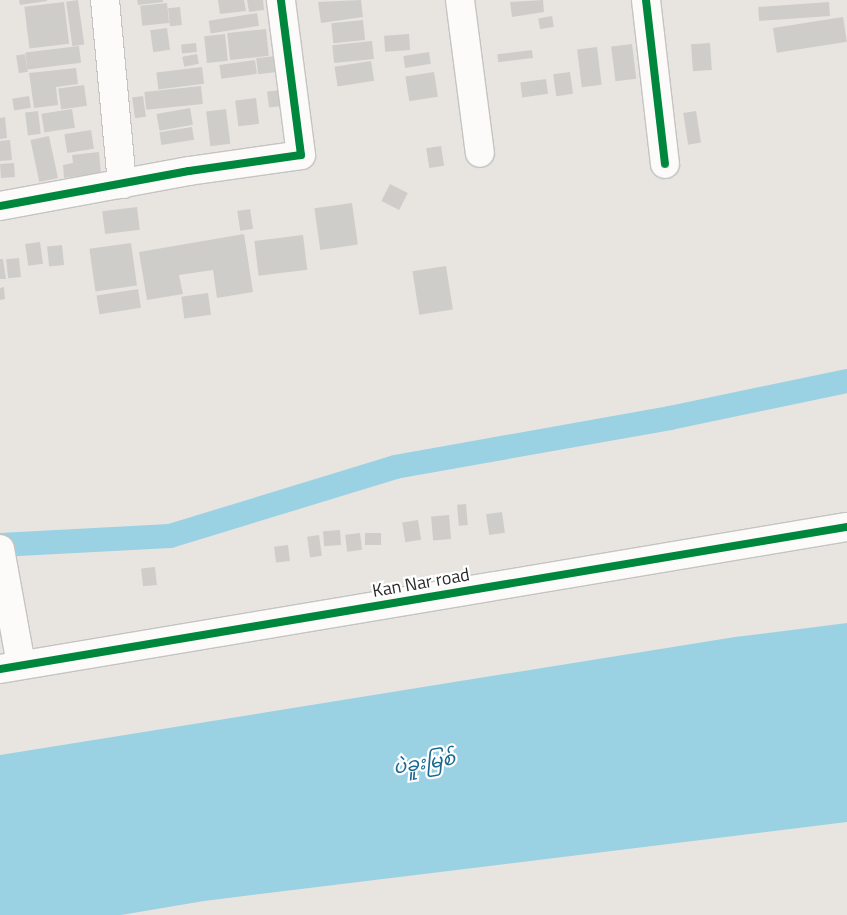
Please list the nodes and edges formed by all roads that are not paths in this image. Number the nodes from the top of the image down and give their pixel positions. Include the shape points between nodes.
1 (105, 0) edge
2 (281, 0) edge
3 (460, 0) edge
4 (646, 0) edge
5 (480, 153) dead end
6 (665, 164) dead end
7 (122, 184) junction
8 (0, 206) edge
9 (847, 527) edge
10 (0, 549) edge
11 (10, 667) edge

1 - 7 street
2 - 7 street via 300,155
3 - 5 street
4 - 6 street
7 - 8 street
9 - 11 street, Kan Nar road
10 - 11 street via 8,594

